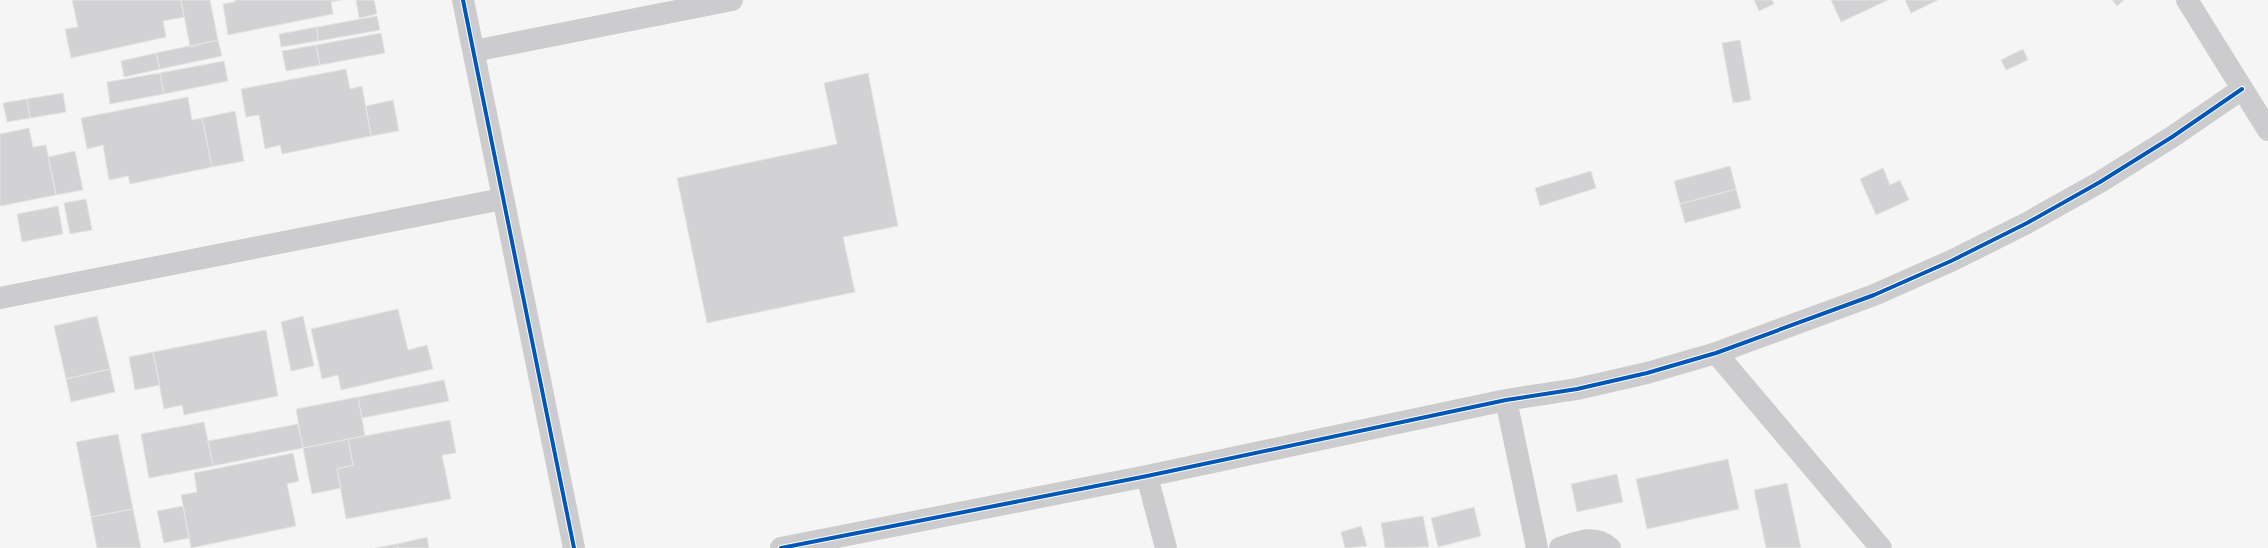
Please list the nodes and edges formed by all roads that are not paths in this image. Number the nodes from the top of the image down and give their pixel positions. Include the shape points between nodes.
1 (463, 0) edge
2 (732, 0) edge
3 (2187, 0) edge
4 (474, 51) junction
5 (2242, 89) junction
6 (2268, 130) edge
7 (502, 199) junction
8 (0, 298) edge
9 (1716, 353) junction
10 (1506, 400) junction
11 (1147, 476) junction
12 (574, 548) edge
13 (781, 548) edge
14 (1166, 548) edge
15 (1537, 548) edge
16 (1560, 548) edge
17 (1610, 548) edge
18 (1881, 548) edge

1 - 4 street
2 - 4 street
3 - 5 street
4 - 7 street
5 - 6 street
5 - 9 street via 2100,182 2026,223 1874,295
7 - 8 street
7 - 12 street
9 - 10 street via 1647,373 1577,389
9 - 18 street
10 - 11 street
10 - 15 street
11 - 13 street
11 - 14 street
16 - 17 street via 1592,539 1604,542

